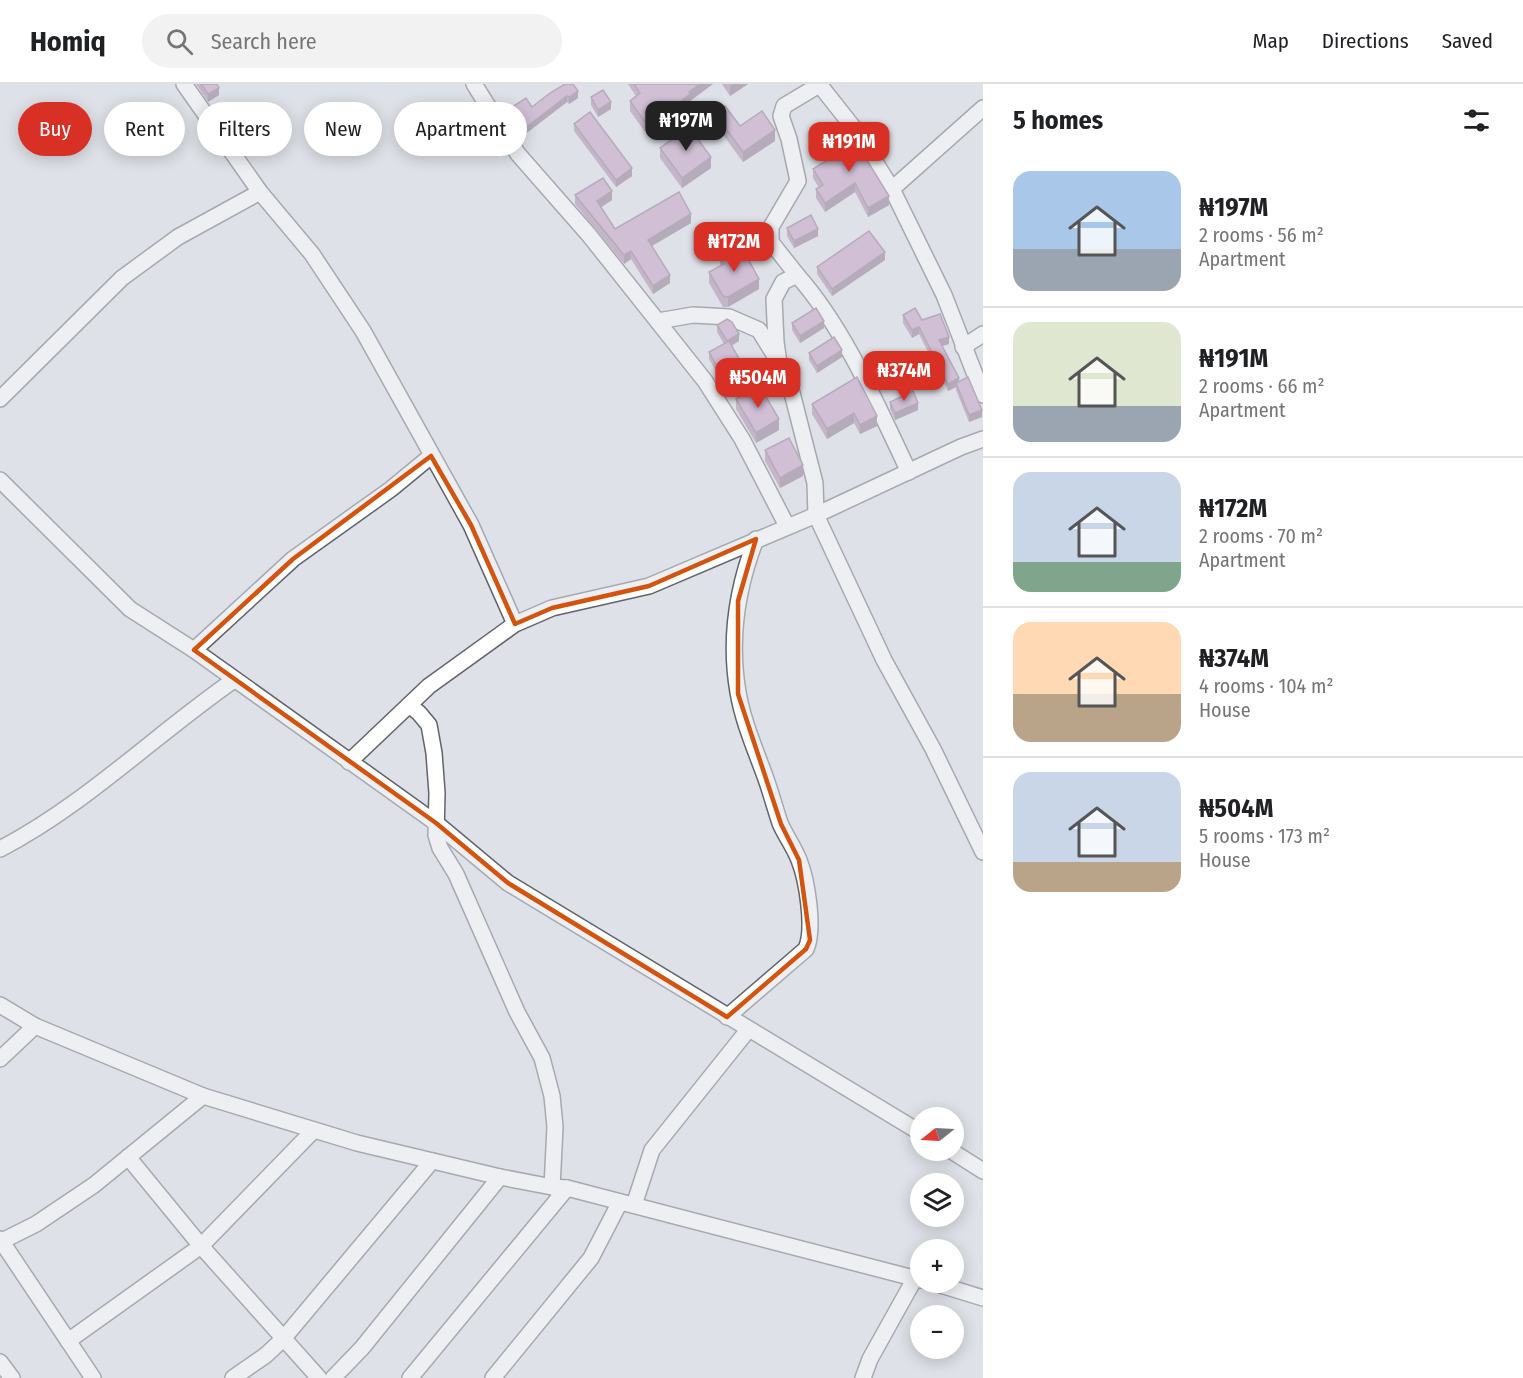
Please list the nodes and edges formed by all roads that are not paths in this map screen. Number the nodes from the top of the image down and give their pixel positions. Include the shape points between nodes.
1 (184, 84) edge
2 (474, 84) edge
3 (819, 84) edge
4 (983, 108) edge
5 (892, 189) junction
6 (260, 192) junction
7 (797, 275) junction
8 (658, 321) junction
9 (983, 334) edge
10 (963, 347) junction
11 (779, 363) junction
12 (983, 395) edge
13 (0, 399) edge
14 (983, 439) edge
15 (431, 456) junction
16 (909, 472) junction
17 (0, 480) edge
18 (816, 515) junction
19 (787, 526) junction
20 (756, 539) junction
21 (514, 624) junction
22 (194, 650) junction
23 (234, 680) junction
24 (409, 705) junction
25 (349, 762) junction
26 (436, 823) junction
27 (0, 849) edge
28 (983, 852) edge
29 (0, 1005) edge
30 (727, 1017) junction
31 (34, 1026) junction
32 (748, 1030) junction
33 (0, 1059) edge
34 (203, 1096) junction
35 (910, 1126) edge
36 (314, 1130) junction
37 (964, 1156) edge
38 (128, 1157) junction
39 (432, 1161) junction
40 (980, 1163) edge
41 (500, 1177) junction
42 (559, 1187) junction
43 (627, 1204) junction
44 (0, 1240) edge
45 (201, 1246) junction
46 (910, 1277) edge
47 (910, 1292) edge
48 (964, 1292) edge
49 (983, 1298) edge
50 (283, 1339) junction
51 (68, 1341) junction
52 (0, 1362) edge
53 (12, 1378) edge
54 (93, 1378) edge
55 (233, 1378) edge
56 (319, 1378) edge
57 (333, 1378) edge
58 (410, 1378) edge
59 (493, 1378) edge
60 (863, 1378) edge

1 - 6 street
2 - 8 street via 518,154
3 - 5 street via 853,127
3 - 7 street via 784,106 781,116 798,181 771,227 771,242
4 - 5 street
5 - 10 street via 944,295
6 - 13 street via 178,237 123,278
6 - 15 street via 312,254 363,331
7 - 11 street via 783,282 774,300
7 - 16 street via 813,292 859,368
8 - 11 street via 693,315 729,317 759,330
8 - 19 street via 705,381 742,439
9 - 10 street
10 - 12 street
11 - 18 street via 791,389 815,483
14 - 16 street
15 - 21 street via 471,525
15 - 22 street via 293,559
16 - 18 street
17 - 22 street via 130,609
18 - 19 street
18 - 28 street via 884,660
19 - 20 street
20 - 21 street via 649,586 552,608
20 - 30 street via 738,601 738,694 781,824 799,860 806,887 810,940 806,949
21 - 24 street
22 - 23 street
23 - 25 street
23 - 27 street via 106,780
24 - 25 street
24 - 26 street via 429,725 437,793
25 - 26 street
26 - 30 street via 508,883
26 - 42 street via 440,848 456,874 512,1002 542,1058 553,1106
29 - 31 street
30 - 32 street
31 - 33 street
31 - 34 street
32 - 35 street
32 - 43 street via 652,1150
34 - 36 street
34 - 38 street
36 - 39 street
36 - 45 street
37 - 40 street
38 - 44 street via 36,1224
38 - 45 street
39 - 41 street
39 - 50 street
41 - 42 street
41 - 57 street via 362,1348
42 - 43 street
42 - 58 street
43 - 46 street
43 - 59 street via 591,1258
44 - 51 street
45 - 50 street
45 - 51 street
47 - 60 street via 870,1359
48 - 49 street
50 - 55 street
50 - 56 street
51 - 54 street
52 - 53 street

